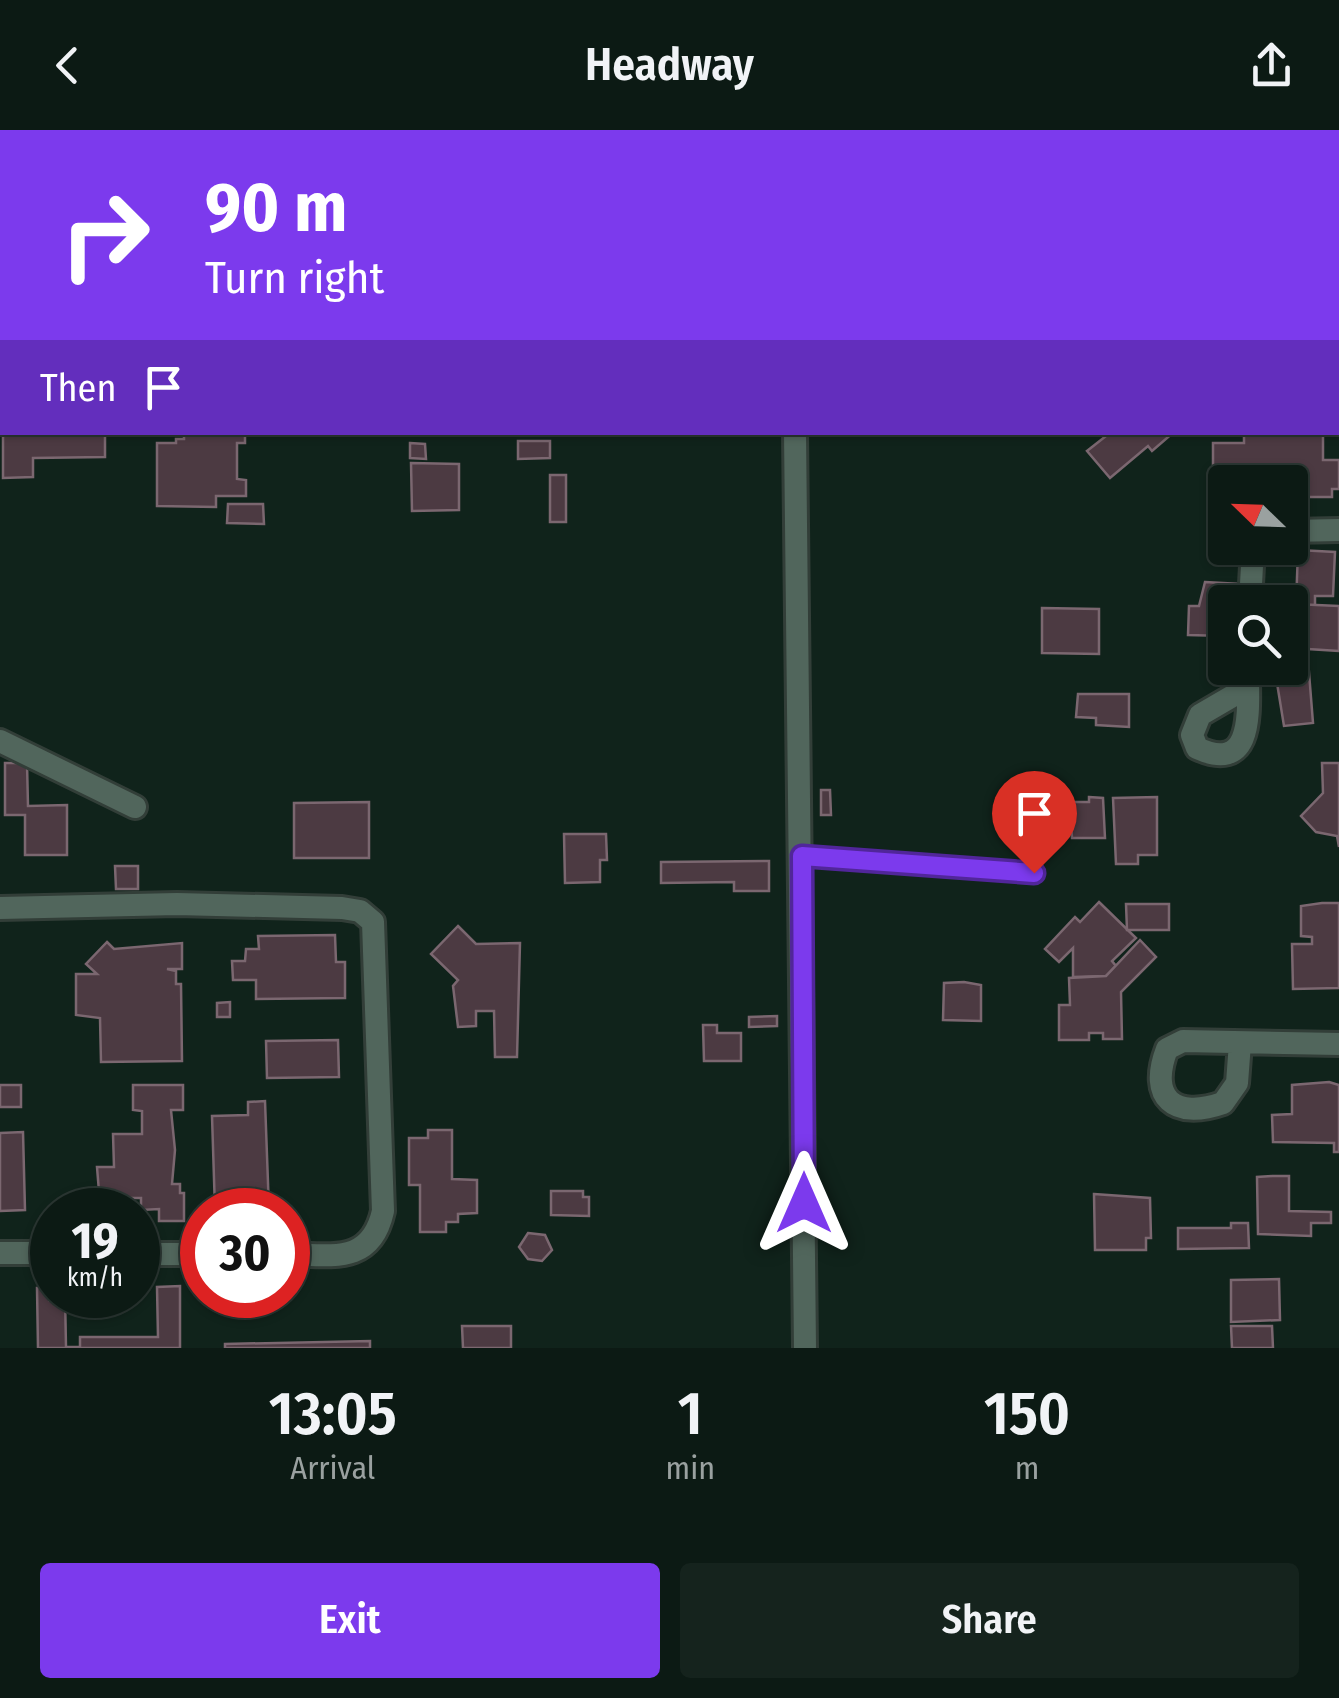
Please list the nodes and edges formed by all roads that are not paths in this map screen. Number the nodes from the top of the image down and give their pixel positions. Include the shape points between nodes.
1 (796, 435) edge
2 (1308, 530) edge
3 (1339, 530) edge
4 (0, 741) edge
5 (135, 807) dead end
6 (802, 856) junction
7 (1034, 873) dead end
8 (0, 908) edge
9 (1240, 1043) dead end
10 (1339, 1044) edge
11 (0, 1253) edge
12 (30, 1253) edge
13 (310, 1254) edge
14 (805, 1348) edge

1 - 6 street
2 - 3 street
4 - 5 street
6 - 7 lane
6 - 14 street
8 - 13 street via 342,908 373,922 384,1212 372,1242 344,1254
9 - 10 street
11 - 12 street

